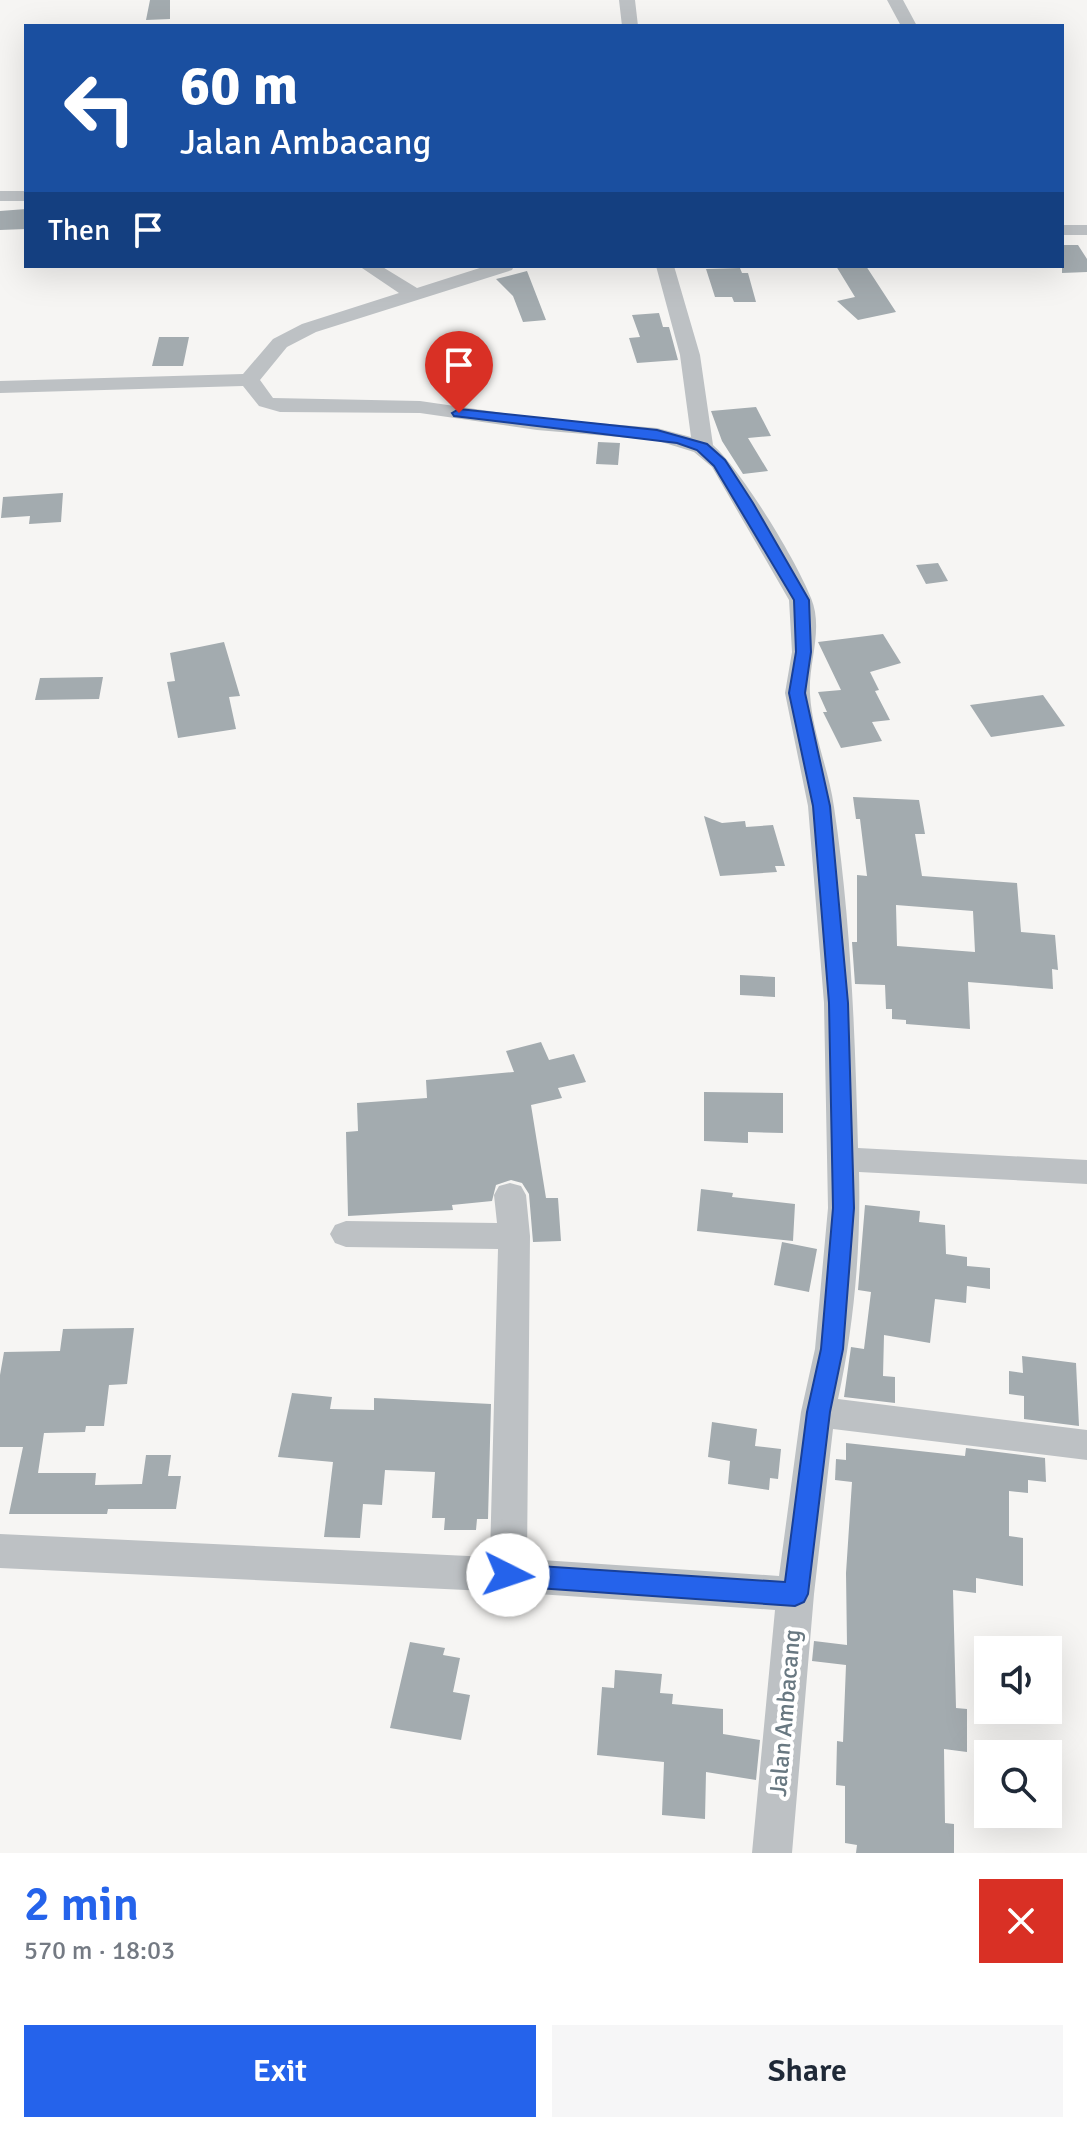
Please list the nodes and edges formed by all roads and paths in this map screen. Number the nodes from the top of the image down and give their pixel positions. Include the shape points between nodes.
1 (627, 0) edge
2 (895, 0) edge
3 (630, 24) edge
4 (908, 24) edge
5 (0, 196) edge
6 (24, 196) edge
7 (1064, 230) edge
8 (1087, 230) edge
9 (371, 268) edge
10 (498, 268) edge
11 (666, 268) edge
12 (414, 294) junction
13 (249, 380) junction
14 (0, 387) edge
15 (702, 447) junction
16 (843, 1159) junction
17 (1087, 1172) edge
18 (510, 1195) dead end
19 (346, 1234) dead end
20 (514, 1236) junction
21 (818, 1412) junction
22 (1087, 1445) edge
23 (0, 1551) edge
24 (508, 1575) junction
25 (795, 1594) junction
26 (772, 1853) edge

1 - 3 street
2 - 4 street
5 - 6 street
7 - 8 street
9 - 12 street
10 - 12 street
11 - 15 street via 685,323
12 - 13 street via 292,336 270,352
13 - 14 street
13 - 15 street via 266,402 280,406 420,407 657,434
15 - 16 street, Jalan Ambacang via 720,463 746,503 801,600 804,652 797,693 821,806 839,1003
16 - 17 street
16 - 21 street, Jalan Ambacang via 832,1349
18 - 20 street
19 - 20 street
20 - 24 street
21 - 22 street
21 - 25 street, Jalan Ambacang
23 - 24 street
24 - 25 street
25 - 26 street, Jalan Ambacang

